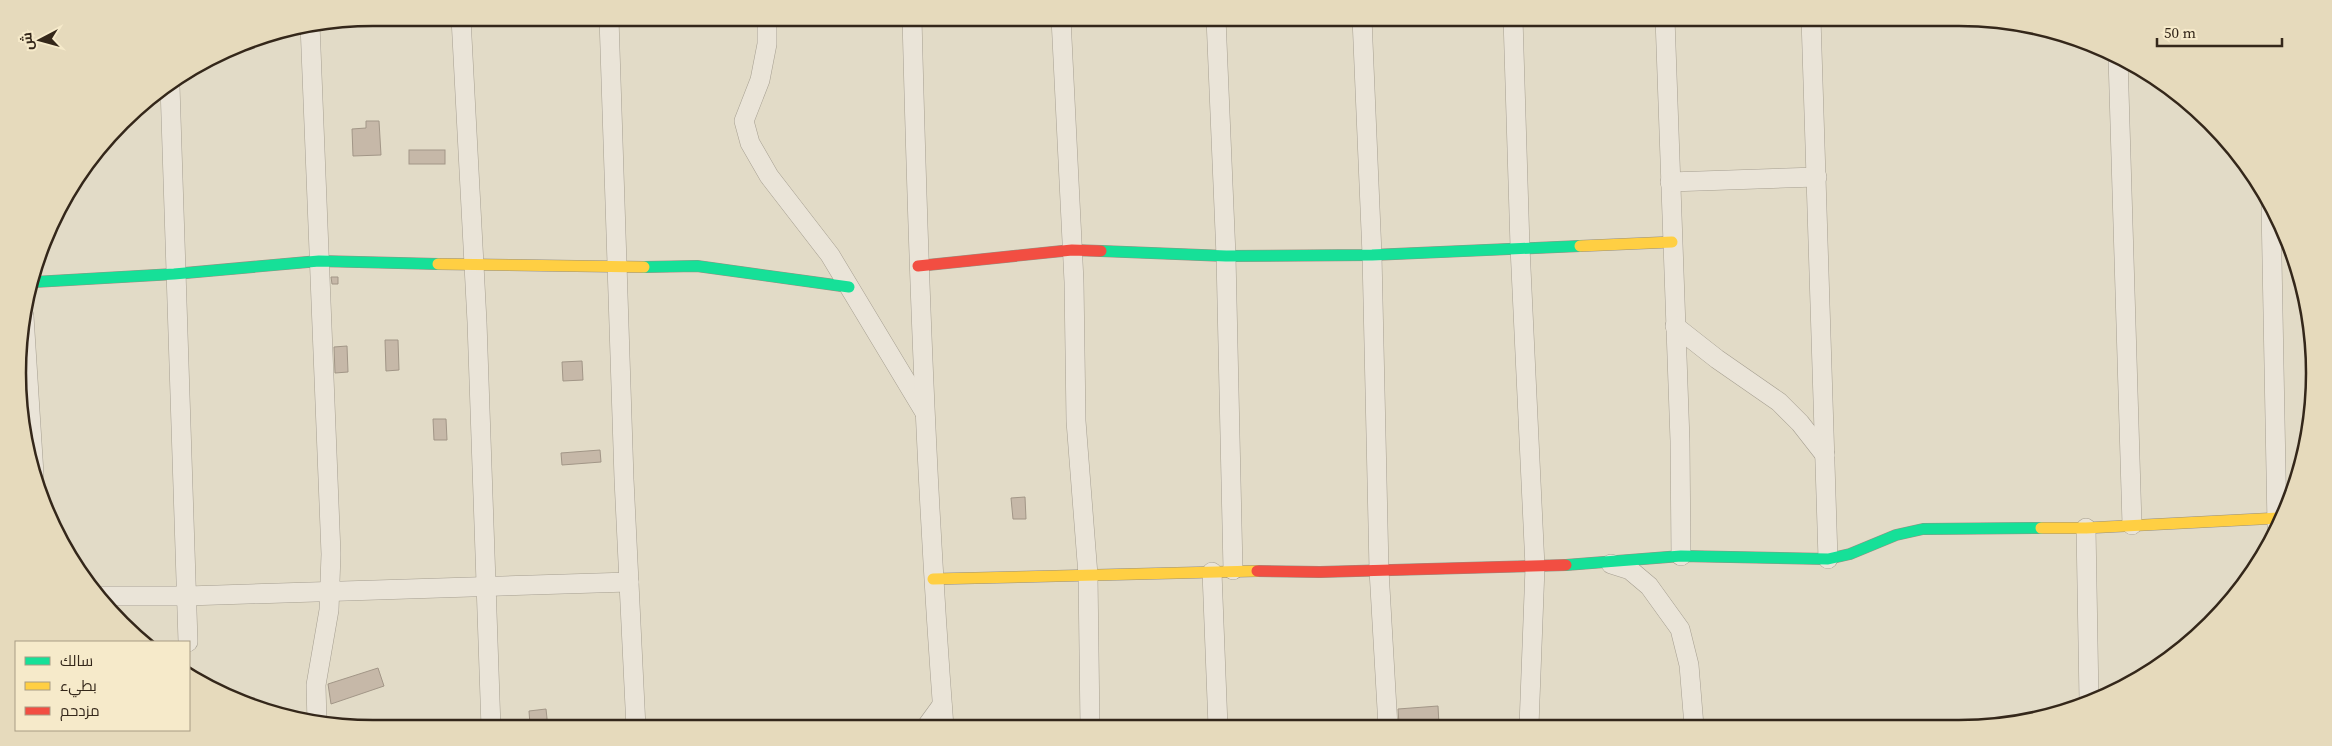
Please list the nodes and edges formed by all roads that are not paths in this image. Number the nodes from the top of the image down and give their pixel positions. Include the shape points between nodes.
1 (461, 26) edge
2 (609, 26) edge
3 (767, 26) edge
4 (912, 26) edge
5 (1061, 26) edge
6 (1216, 26) edge
7 (1362, 26) edge
8 (1513, 26) edge
9 (1665, 26) edge
10 (1811, 26) edge
11 (310, 32) edge
12 (2118, 65) edge
13 (170, 92) edge
14 (1817, 177) junction
15 (1670, 182) junction
16 (2271, 223) edge
17 (1672, 242) junction
18 (1520, 247) junction
19 (1072, 250) junction
20 (1372, 255) junction
21 (1226, 256) junction
22 (318, 261) junction
23 (474, 263) junction
24 (918, 266) junction
25 (616, 268) junction
26 (174, 274) junction
27 (38, 282) edge
28 (849, 287) junction
29 (1675, 326) junction
30 (27, 358) edge
31 (925, 412) junction
32 (31, 431) edge
33 (1825, 454) junction
34 (2277, 511) edge
35 (2272, 521) edge
36 (2132, 526) junction
37 (2086, 528) junction
38 (1681, 556) junction
39 (1828, 559) junction
40 (1605, 562) junction
41 (1535, 567) junction
42 (1233, 570) junction
43 (1379, 570) junction
44 (1212, 572) junction
45 (1088, 575) junction
46 (933, 579) junction
47 (629, 582) junction
48 (487, 587) junction
49 (330, 592) junction
50 (107, 596) edge
51 (187, 596) junction
52 (188, 641) edge
53 (2089, 694) edge
54 (942, 705) junction
55 (317, 715) edge
56 (491, 720) edge
57 (636, 720) edge
58 (932, 720) edge
59 (943, 720) edge
60 (1090, 720) edge
61 (1218, 720) edge
62 (1388, 720) edge
63 (1529, 720) edge
64 (1694, 720) edge

1 - 23 street
2 - 25 street
3 - 28 street via 760,80 744,121 750,143 769,176 830,255
4 - 24 street
5 - 19 street
6 - 21 street
7 - 20 street
8 - 18 street
9 - 15 street
10 - 14 street
11 - 22 street
12 - 36 street
13 - 26 street
14 - 15 street
14 - 33 street
15 - 17 street
16 - 34 street
17 - 18 street
17 - 29 street
18 - 20 street
18 - 41 street
19 - 21 street
19 - 24 street
19 - 45 street via 1076,421
20 - 21 street
20 - 43 street
21 - 42 street
22 - 23 street
22 - 26 street
22 - 49 street
23 - 25 street
23 - 48 street
24 - 31 street
25 - 28 street via 697,266
25 - 47 street
26 - 27 street
26 - 51 street
28 - 31 street
29 - 33 street via 1779,402
29 - 38 street
30 - 32 street
31 - 46 street
33 - 39 street
35 - 36 street
36 - 37 street
37 - 39 street via 1923,529
37 - 53 street
38 - 39 street
38 - 40 street
40 - 41 street
40 - 64 street via 1630,570 1649,586 1680,628 1689,665
41 - 43 street
41 - 63 street
42 - 43 street
42 - 44 street
43 - 62 street
44 - 45 street
44 - 61 street
45 - 46 street
45 - 60 street
46 - 54 street
47 - 48 street
47 - 57 street
48 - 49 street
48 - 56 street
49 - 51 street
49 - 55 street via 316,685
50 - 51 street
51 - 52 street
54 - 58 street
54 - 59 street

